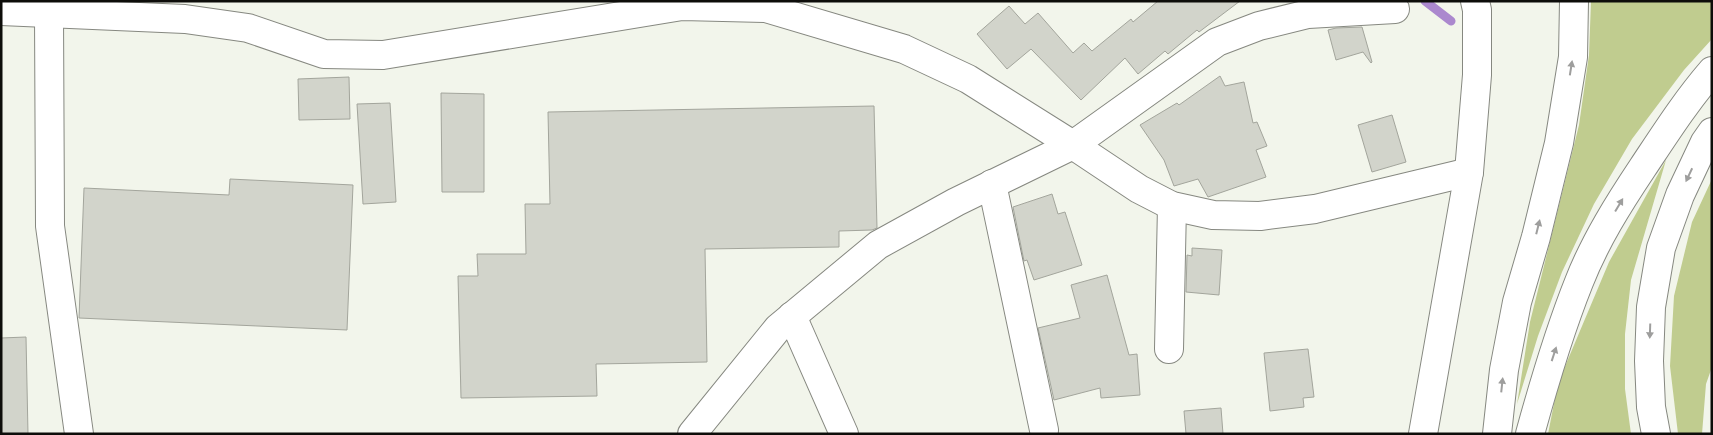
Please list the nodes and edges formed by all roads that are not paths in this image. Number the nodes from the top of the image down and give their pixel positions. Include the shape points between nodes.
1 (1476, 1) edge
2 (1574, 1) edge
3 (1395, 9) dead end
4 (185, 10) edge
5 (1, 11) edge
6 (49, 14) junction
7 (1712, 71) edge
8 (1712, 132) edge
9 (1073, 145) junction
10 (1469, 172) junction
11 (992, 184) junction
12 (1172, 206) junction
13 (792, 316) junction
14 (1169, 348) dead end
15 (1044, 430) dead end
16 (79, 434) edge
17 (692, 434) edge
18 (844, 434) edge
19 (1423, 434) edge
20 (1497, 434) edge
21 (1530, 434) edge
22 (1656, 434) edge

1 - 10 main road via 1477,75
20 -> 2 main road via 1504,370 1517,302 1559,143 1573,57
3 - 9 main road via 1308,14 1260,26 1217,42
4 - 6 main road
4 - 9 main road via 324,54 383,56 682,6 766,8 904,49 968,79
5 - 6 main road
6 - 16 main road via 50,226
21 -> 7 main road via 1573,297 1599,239 1660,142
8 -> 22 main road via 1680,195 1661,248 1651,307 1649,352 1651,407
9 - 11 main road
9 - 12 main road
10 - 12 main road via 1315,209 1260,216 1213,215
10 - 19 main road
11 - 13 main road via 878,245
11 - 15 main road
12 - 14 main road
13 - 17 main road via 778,328
13 - 18 main road

